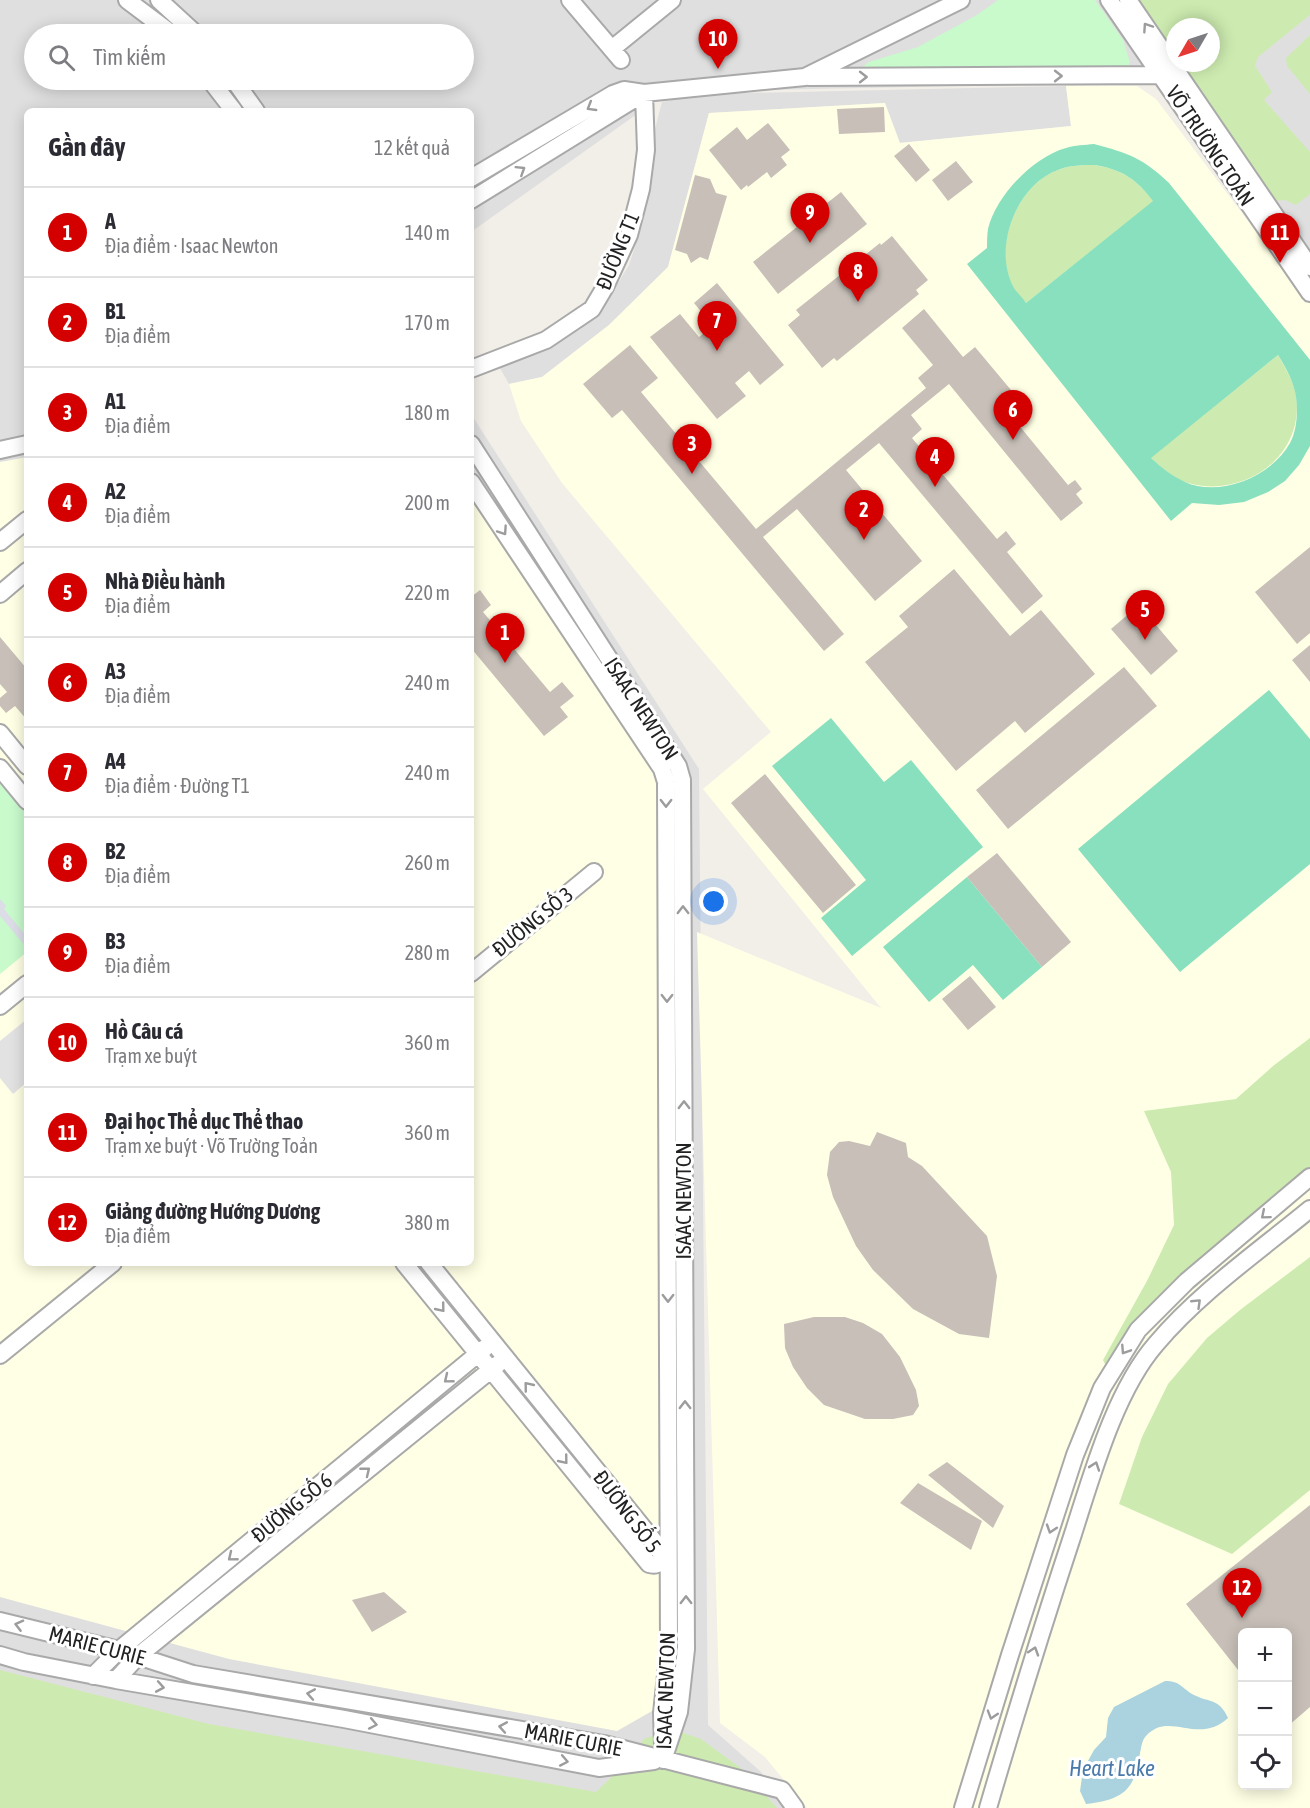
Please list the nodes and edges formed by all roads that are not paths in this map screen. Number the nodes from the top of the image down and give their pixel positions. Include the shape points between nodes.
1 (127, 0) edge
2 (159, 0) edge
3 (570, 0) edge
4 (672, 0) edge
5 (961, 0) edge
6 (1109, 0) edge
7 (1128, 0) edge
8 (159, 24) edge
9 (185, 24) edge
10 (1166, 69) edge
11 (1166, 70) edge
12 (1166, 71) edge
13 (1168, 72) edge
14 (1168, 72) edge
15 (805, 77) junction
16 (218, 90) edge
17 (241, 90) edge
18 (644, 93) junction
19 (232, 108) edge
20 (254, 108) edge
21 (474, 176) edge
22 (474, 198) edge
23 (1310, 267) edge
24 (1310, 293) edge
25 (474, 368) edge
26 (24, 445) edge
27 (474, 449) edge
28 (0, 450) edge
29 (474, 487) edge
30 (24, 522) edge
31 (0, 542) edge
32 (24, 574) edge
33 (0, 594) edge
34 (0, 733) edge
35 (24, 762) edge
36 (0, 768) edge
37 (24, 797) edge
38 (594, 872) dead end
39 (474, 971) edge
40 (24, 986) edge
41 (0, 1006) edge
42 (1310, 1178) edge
43 (1310, 1209) edge
44 (110, 1266) edge
45 (406, 1266) edge
46 (431, 1266) edge
47 (493, 1342) junction
48 (478, 1354) junction
49 (0, 1355) edge
50 (505, 1358) junction
51 (491, 1370) junction
52 (0, 1621) edge
53 (119, 1650) junction
54 (0, 1655) edge
55 (138, 1656) junction
56 (93, 1676) junction
57 (116, 1680) junction
58 (663, 1760) junction
59 (795, 1808) edge
60 (963, 1808) edge
61 (988, 1808) edge

1 - 8 street
2 - 9 street
3 - 4 street via 617,54
5 - 15 street
6 - 11 street, VÕ TRƯỜNG TOẢN
10 -> 7 street, VÕ TRƯỜNG TOẢN
15 -> 12 street
13 - 23 street, VÕ TRƯỜNG TOẢN
14 - 24 street, VÕ TRƯỜNG TOẢN
15 - 18 street
16 - 19 street
17 - 20 street
18 -> 21 street via 624,90 613,94
22 -> 18 street
18 - 25 street, ĐƯỜNG T1 via 646,150 641,189 629,235 592,309 546,340
26 - 28 street
58 -> 27 street, ISAAC NEWTON via 679,1712 687,1649 682,780 678,766
29 -> 58 street, ISAAC NEWTON via 662,769 666,782 669,1647 662,1713
30 - 31 street
32 - 33 street
34 - 35 street
36 - 37 street
38 - 39 street, ĐƯỜNG SỐ 3
40 - 41 street
42 -> 60 street via 1187,1281 1138,1330 1102,1388 1075,1455
61 -> 43 street via 1096,1463 1131,1382 1155,1344 1202,1298
44 - 49 street
45 -> 48 street, ĐƯỜNG SỐ 5
46 - 47 street, ĐƯỜNG SỐ 5
47 - 48 street, ĐƯỜNG SỐ 6
47 - 50 street, ĐƯỜNG SỐ 5
48 - 51 street, ĐƯỜNG SỐ 5
48 -> 53 street, ĐƯỜNG SỐ 6
50 - 51 street, ĐƯỜNG SỐ 6
51 -> 50 street, ĐƯỜNG SỐ 5 via 649,1564 660,1563 663,1558 657,1545
55 -> 51 street, ĐƯỜNG SỐ 6
53 -> 52 street, MARIE CURIE
53 - 55 street, MARIE CURIE
53 - 56 street, ĐƯỜNG SỐ 6
54 - 56 street, MARIE CURIE
55 - 57 street, ĐƯỜNG SỐ 6
58 -> 55 street, MARIE CURIE via 604,1744 193,1674
56 - 57 street, MARIE CURIE
57 -> 58 street, MARIE CURIE via 599,1768
58 - 59 street via 782,1790

